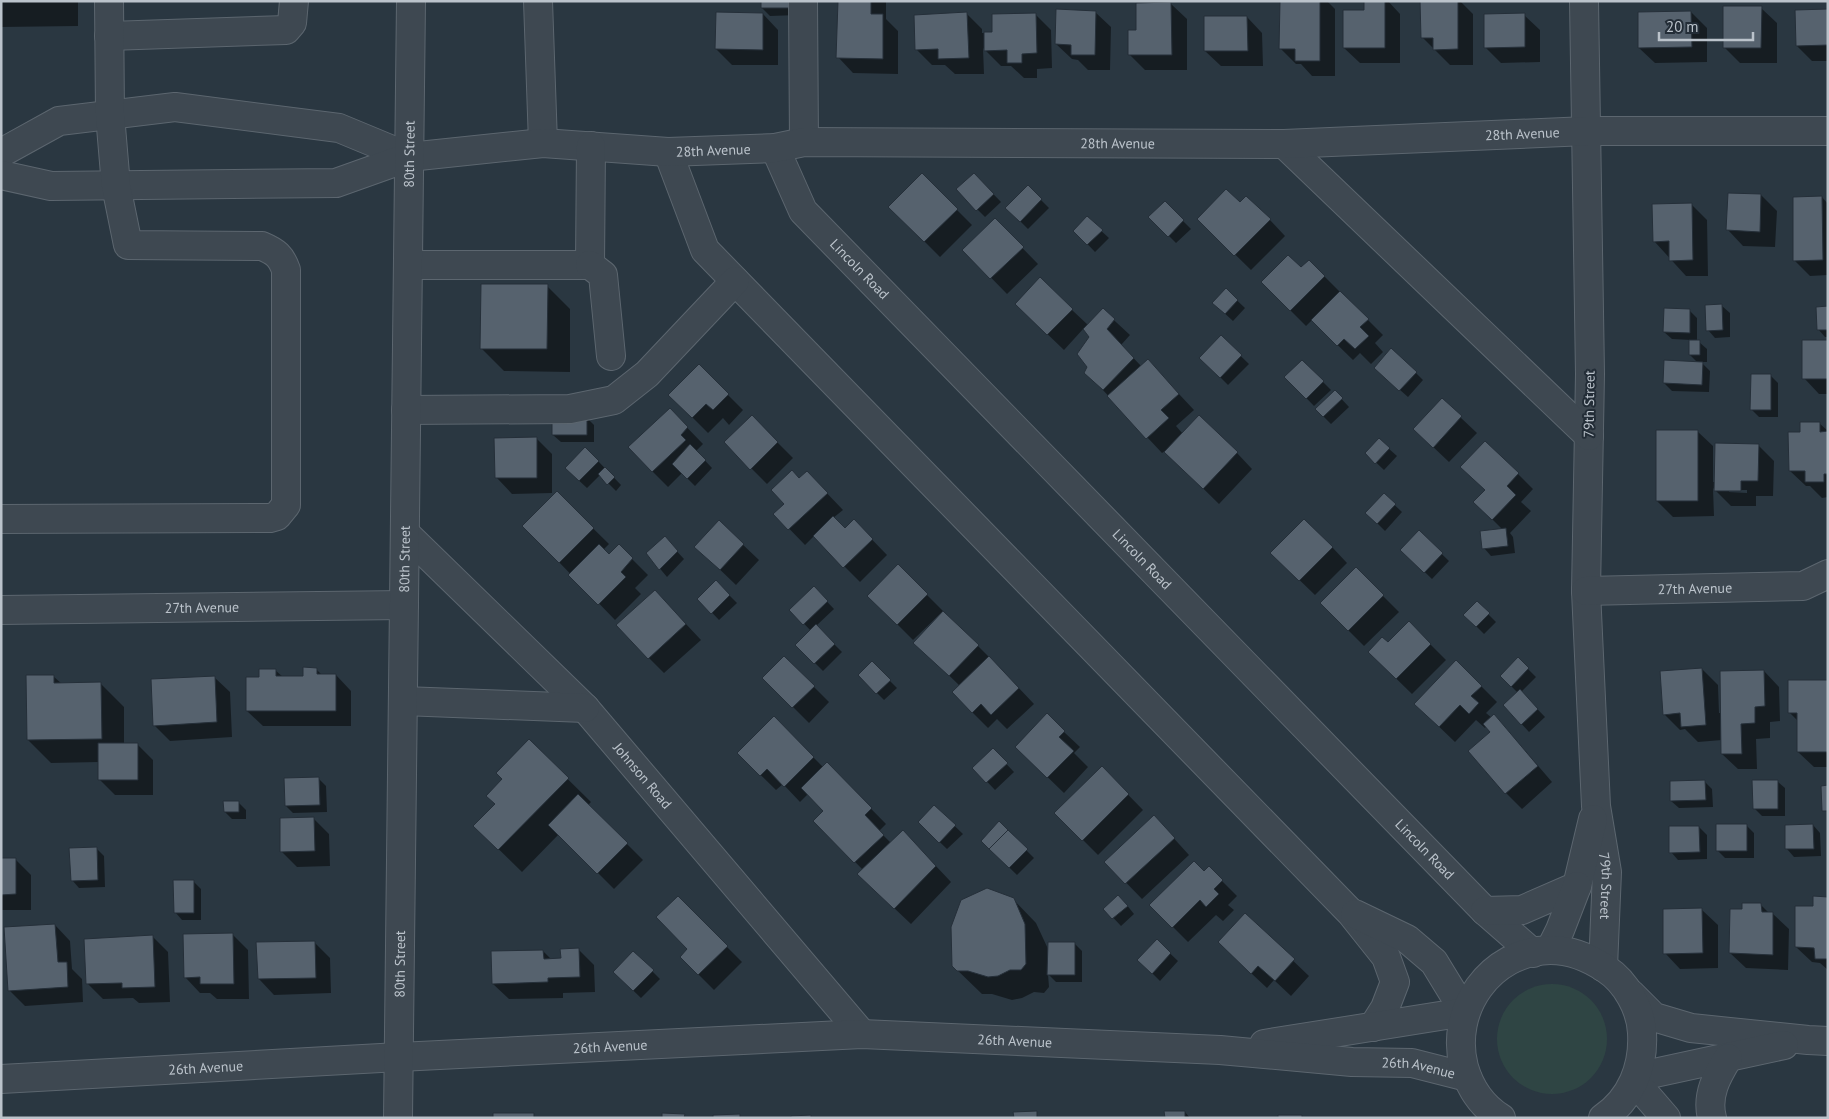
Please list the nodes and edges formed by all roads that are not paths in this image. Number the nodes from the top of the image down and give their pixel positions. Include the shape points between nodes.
1 (109, 1) edge
2 (411, 1) edge
3 (538, 1) edge
4 (803, 1) edge
5 (1584, 1) edge
6 (293, 12) edge
7 (109, 36) junction
8 (110, 116) junction
9 (1587, 131) junction
10 (1828, 132) edge
11 (804, 142) junction
12 (543, 143) junction
13 (1284, 144) junction
14 (591, 146) junction
15 (775, 148) junction
16 (668, 152) junction
17 (1, 153) edge
18 (409, 157) junction
19 (1, 174) edge
20 (116, 186) junction
21 (408, 265) junction
22 (590, 265) junction
23 (735, 281) junction
24 (611, 356) dead end
25 (406, 410) junction
26 (1589, 436) junction
27 (1, 520) edge
28 (405, 533) junction
29 (1828, 574) edge
30 (1804, 586) junction
31 (1586, 591) junction
32 (1828, 598) edge
33 (404, 605) junction
34 (1, 610) edge
35 (403, 701) junction
36 (585, 708) junction
37 (1596, 806) junction
38 (1577, 886) junction
39 (1485, 911) junction
40 (1351, 912) junction
41 (1541, 951) junction
42 (1603, 967) junction
43 (1627, 989) junction
44 (1466, 1009) junction
45 (1373, 1027) junction
46 (862, 1034) junction
47 (1818, 1040) edge
48 (1220, 1050) junction
49 (399, 1057) junction
50 (1728, 1058) junction
51 (1, 1079) edge
52 (1635, 1080) junction
53 (1470, 1082) junction
54 (398, 1118) edge
55 (1470, 1118) edge
56 (1500, 1118) edge
57 (1602, 1118) edge
58 (1666, 1118) edge
59 (1712, 1118) edge

1 - 7 street
2 - 18 street, 80th Street
3 - 12 street
4 - 11 street
5 - 9 street, 79th Street
6 - 7 street via 286,30
7 - 8 street
8 - 17 street via 59,121
8 - 18 street via 175,108 329,126
8 - 20 street
9 - 10 street, 28th Avenue
9 - 13 street, 28th Avenue
9 - 26 street, 79th Street
11 - 13 street, 28th Avenue
11 - 15 street, 28th Avenue
12 - 14 street, 28th Avenue
12 - 18 street, 28th Avenue
13 - 26 street
14 - 16 street, 28th Avenue
14 - 22 street
15 - 16 street, 28th Avenue
15 - 39 street, Lincoln Road via 803,210
16 - 23 street via 705,250
18 - 20 street via 336,184
18 - 21 street, 80th Street
19 - 20 street via 51,186
20 - 27 street via 128,245 262,246 282,259 286,270 286,505 278,516 270,518
21 - 22 street
21 - 25 street, 80th Street
22 - 24 street via 602,274
23 - 25 street via 647,374 614,400 570,409
23 - 40 street
25 - 28 street, 80th Street
26 - 31 street, 79th Street
28 - 33 street, 80th Street
28 - 36 street, Johnson Road
29 - 30 street, 27th Avenue
30 - 31 street, 27th Avenue
30 - 32 street, 27th Avenue
31 - 37 street, 79th Street
33 - 34 street, 27th Avenue
33 - 35 street, 80th Street
35 - 36 street
35 - 49 street, 80th Street
36 - 46 street, Johnson Road
37 - 38 street, 79th Street
37 - 42 street, 79th Street via 1606,872
38 - 39 street, 79th Street via 1522,910
38 - 41 street, 79th Street via 1560,930
39 - 41 street, Lincoln Road
40 - 44 street via 1407,939 1434,962
40 - 45 street via 1386,957 1395,982
41 - 42 street via 1572,952
41 - 44 street via 1507,962 1489,975
42 - 43 street
43 - 47 street via 1654,1017 1691,1028
43 - 52 street via 1637,1009 1642,1031 1642,1054
44 - 45 street, 26th Avenue
44 - 53 street via 1460,1034 1461,1056
45 - 48 street, 26th Avenue
46 - 48 street, 26th Avenue
46 - 49 street, 26th Avenue
47 - 50 street
48 - 53 street, 26th Avenue via 1352,1062 1412,1063
49 - 51 street, 26th Avenue
49 - 54 street, 80th Street
50 - 52 street
50 - 59 street via 1713,1084
52 - 57 street via 1626,1096
52 - 58 street
53 - 55 street
53 - 56 street via 1477,1096

